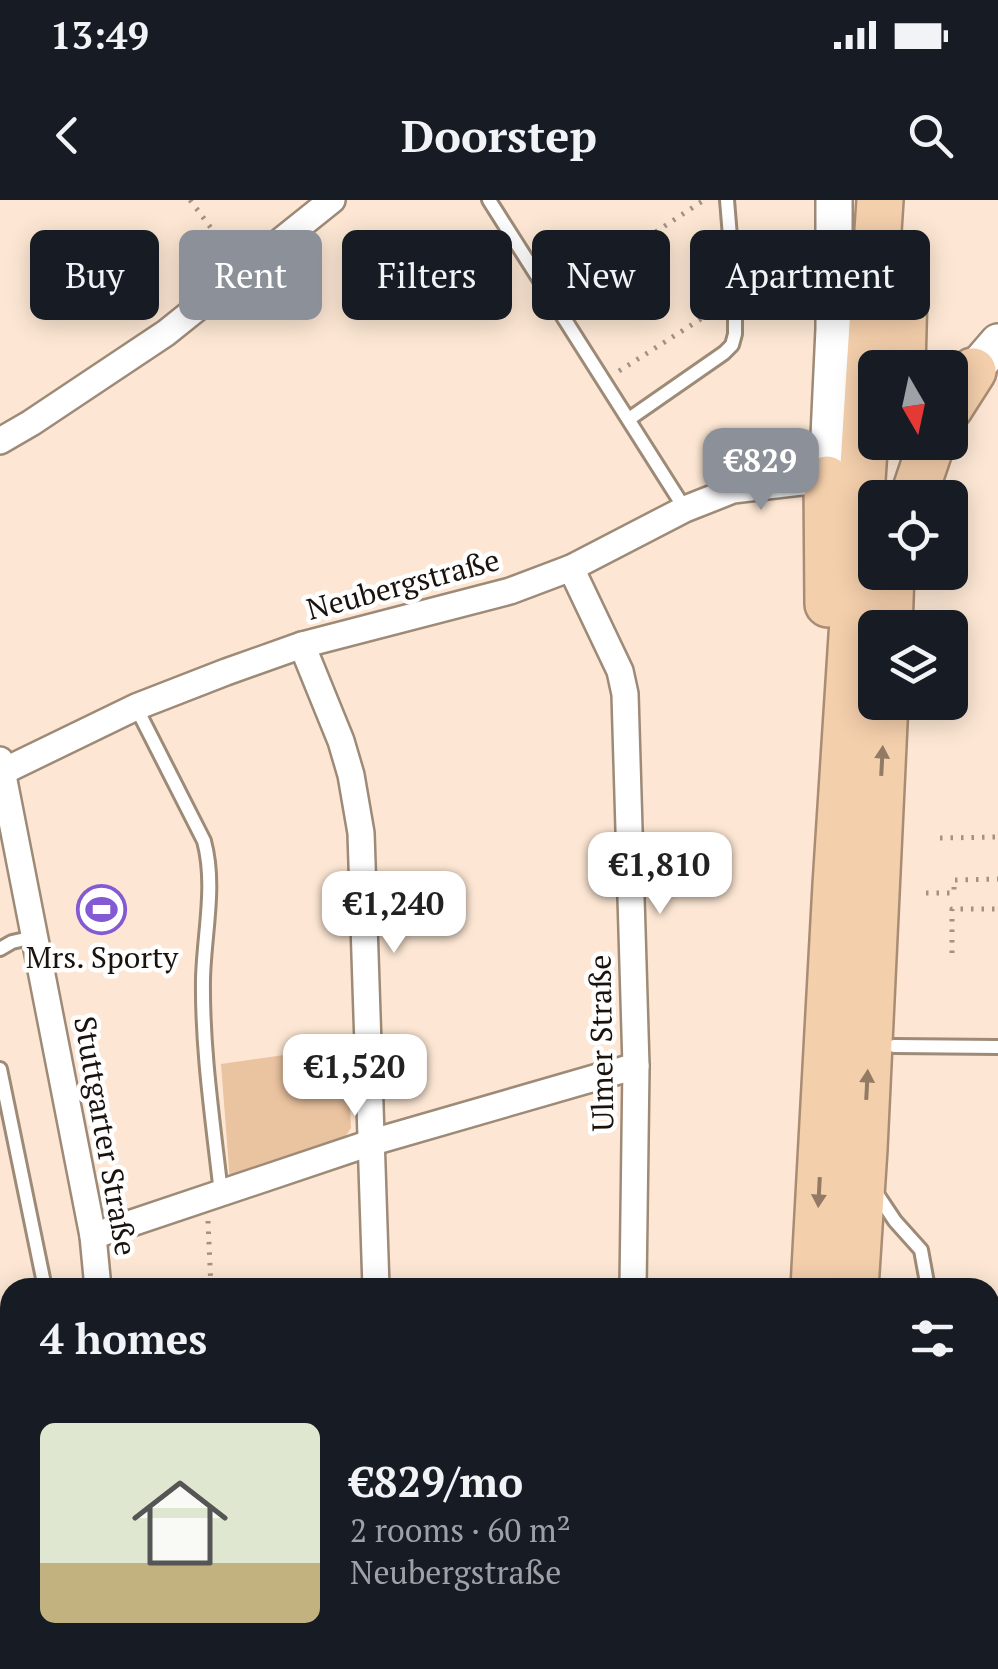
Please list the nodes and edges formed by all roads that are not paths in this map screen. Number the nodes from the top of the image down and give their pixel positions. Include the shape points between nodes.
1 (332, 200) edge
2 (489, 200) edge
3 (727, 200) edge
4 (834, 200) edge
5 (880, 200) edge
6 (907, 200) edge
7 (903, 350) edge
8 (629, 419) junction
9 (0, 441) edge
10 (827, 479) junction
11 (681, 504) junction
12 (572, 568) junction
13 (302, 645) junction
14 (136, 707) junction
15 (884, 720) edge
16 (1, 768) edge
17 (836, 885) junction
18 (34, 937) junction
19 (0, 949) edge
20 (894, 1046) dead end
21 (998, 1047) edge
22 (636, 1066) junction
23 (0, 1069) edge
24 (373, 1142) junction
25 (864, 1149) junction
26 (214, 1195) junction
27 (93, 1236) junction
28 (42, 1278) edge
29 (97, 1278) edge
30 (376, 1278) edge
31 (632, 1278) edge
32 (815, 1278) edge
33 (855, 1278) edge
34 (926, 1278) edge

1 - 9 street via 166,333
2 - 8 lane
3 - 8 lane via 732,345
4 - 10 main road
5 - 17 highway
6 - 7 highway
8 - 11 lane
10 - 11 street, Neubergstraße via 733,490
10 - 17 highway
11 - 12 street, Neubergstraße
12 - 13 street, Neubergstraße via 510,592
12 - 22 street, Ulmer Straße via 620,671 624,694
13 - 14 street, Neubergstraße
13 - 24 street via 352,776
14 - 16 street, Neubergstraße
14 - 26 lane via 208,857 203,980
25 -> 15 highway
16 - 18 street, Stuttgarter Straße
17 -> 32 highway
18 - 19 lane
18 - 27 street, Stuttgarter Straße
20 - 21 lane
22 - 24 street
22 - 31 street, Ulmer Straße
23 - 28 lane
24 - 26 street
24 - 30 street
25 - 33 highway
25 - 34 lane via 872,1186 921,1250
26 - 27 street
27 - 29 street, Stuttgarter Straße

